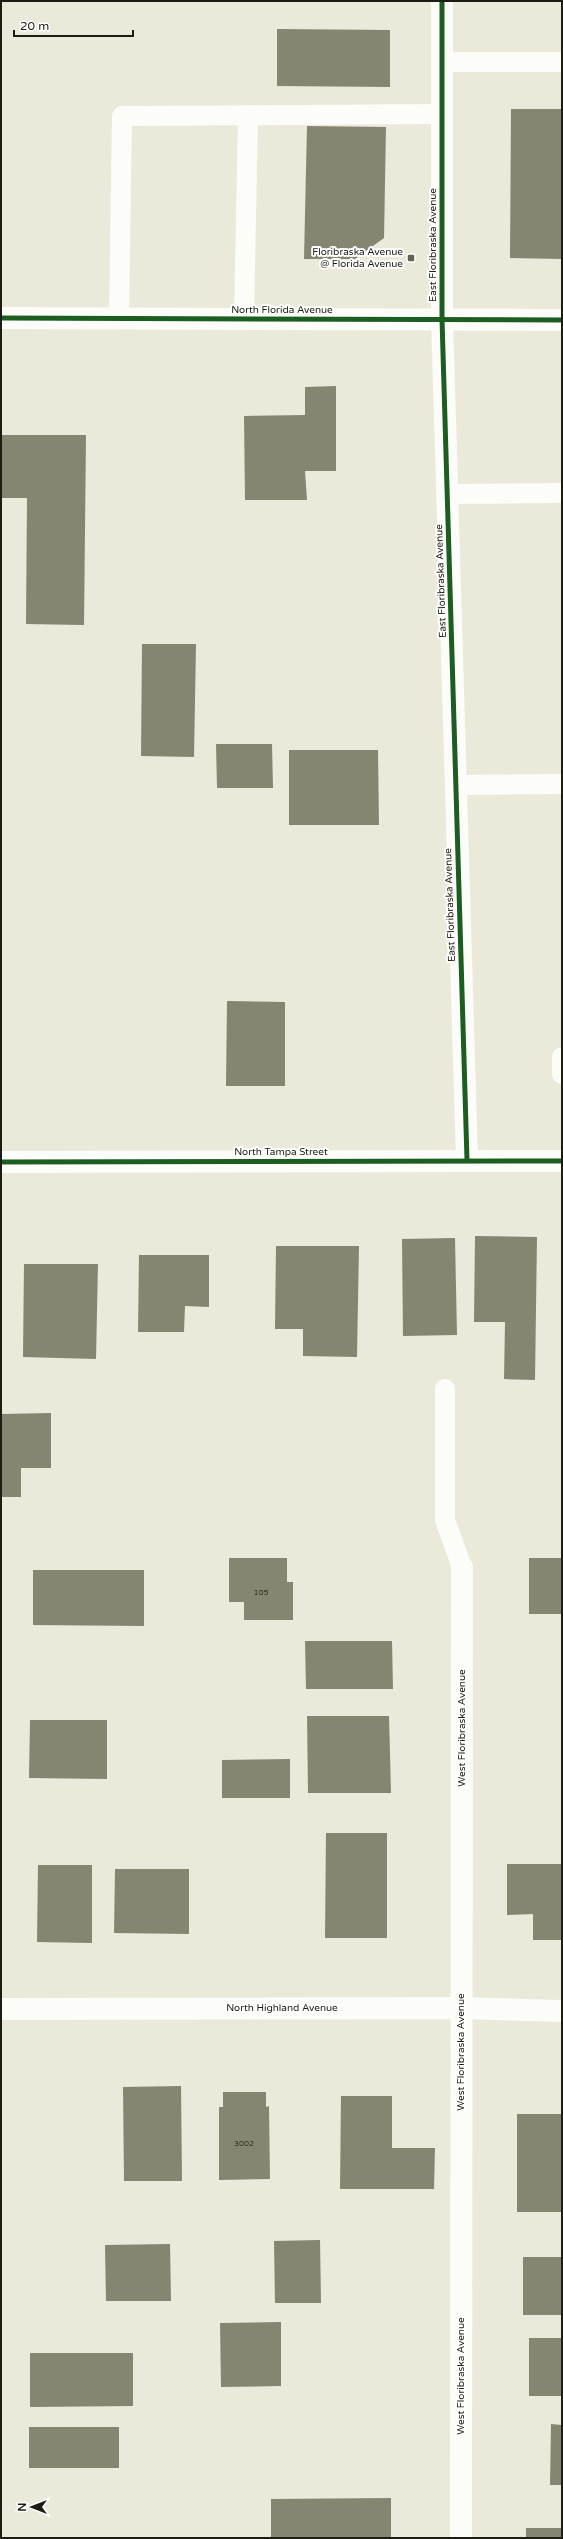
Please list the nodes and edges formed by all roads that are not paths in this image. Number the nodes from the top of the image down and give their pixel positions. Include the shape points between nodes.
1 (442, 1) edge
2 (442, 62) junction
3 (562, 62) edge
4 (442, 114) junction
5 (248, 115) junction
6 (1, 318) edge
7 (119, 318) junction
8 (244, 319) junction
9 (442, 319) junction
10 (562, 320) edge
11 (562, 493) edge
12 (447, 494) junction
13 (562, 784) edge
14 (456, 785) junction
15 (562, 1056) edge
16 (562, 1074) edge
17 (467, 1160) junction
18 (562, 1161) edge
19 (1, 1162) edge
20 (445, 1389) dead end
21 (462, 1566) joint
22 (461, 2008) junction
23 (1, 2009) edge
24 (562, 2011) edge
25 (461, 2538) edge

1 - 2 street, East Floribraska Avenue
2 - 3 lane
2 - 4 street, East Floribraska Avenue
4 - 5 lane
4 - 9 street, East Floribraska Avenue
5 - 7 lane via 122,116
5 - 8 lane
6 - 7 street, North Florida Avenue
7 - 8 street, North Florida Avenue
8 - 9 street, North Florida Avenue
9 - 10 street, North Florida Avenue
9 - 12 street, East Floribraska Avenue
11 - 12 lane
12 - 14 street, East Floribraska Avenue
13 - 14 lane
14 - 17 street, East Floribraska Avenue
15 - 16 lane
17 - 18 street, North Tampa Street
17 - 19 street, North Tampa Street
20 - 21 lane via 445,1520
21 - 22 street, West Floribraska Avenue
22 - 23 street, North Highland Avenue
22 - 24 street, North Highland Avenue
22 - 25 street, West Floribraska Avenue

